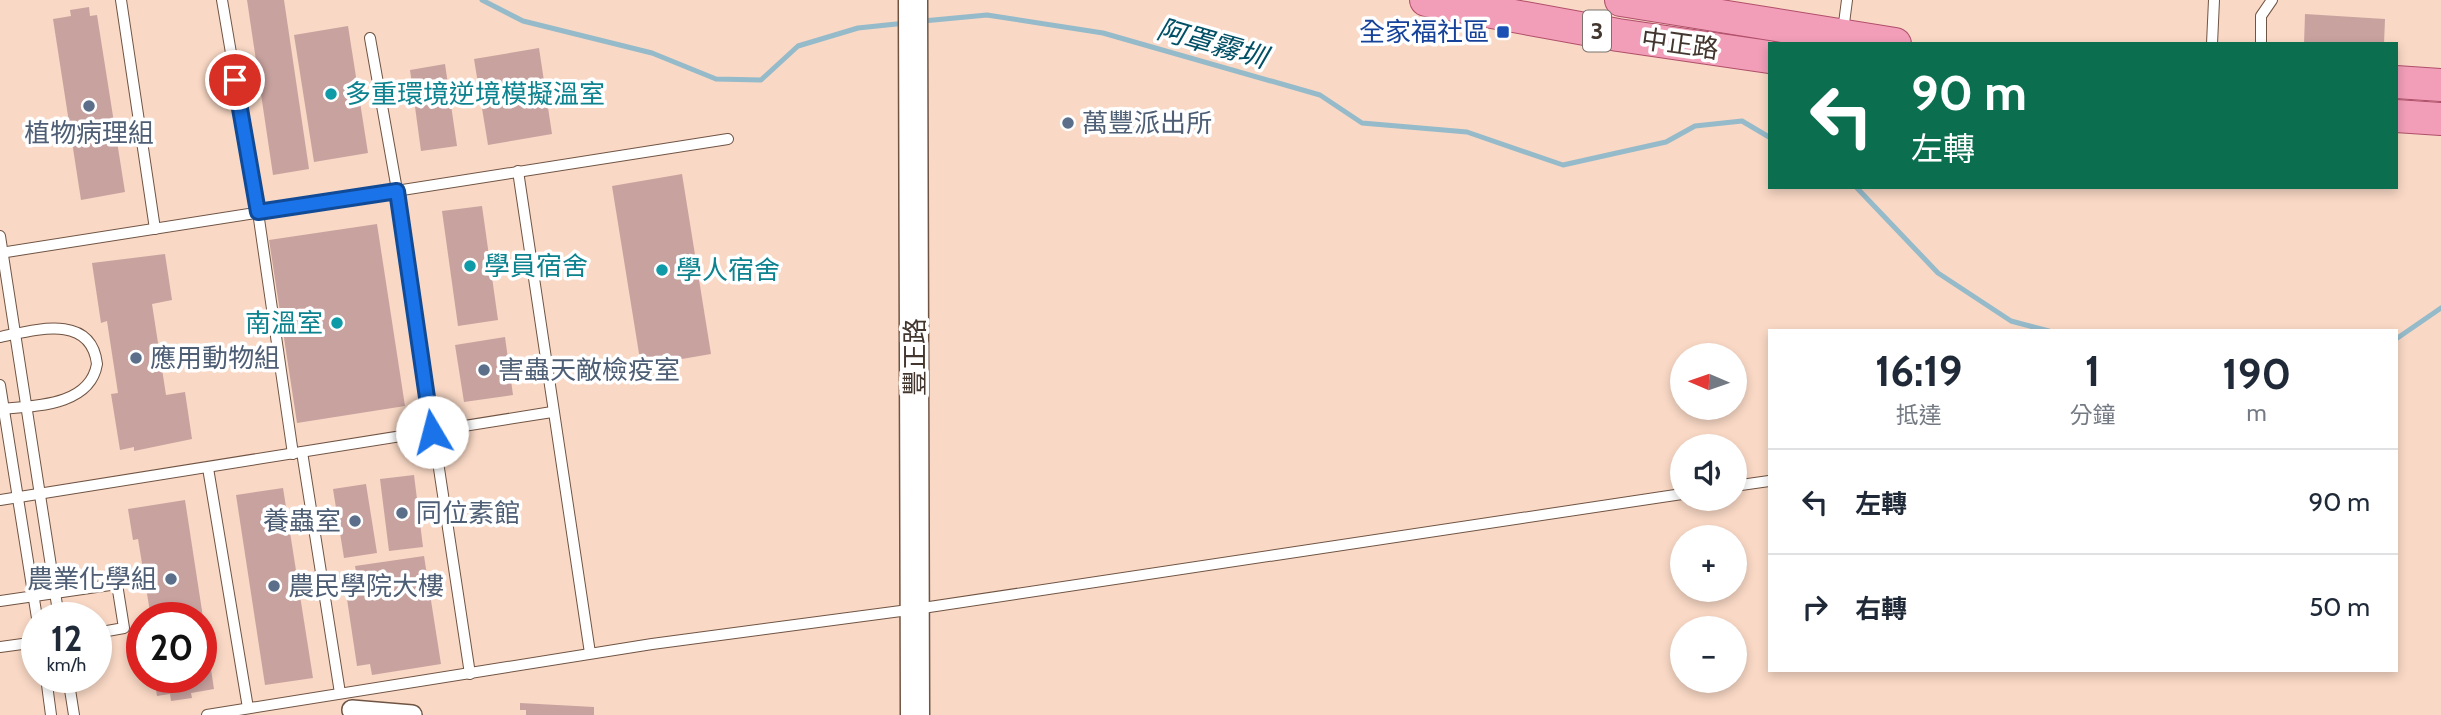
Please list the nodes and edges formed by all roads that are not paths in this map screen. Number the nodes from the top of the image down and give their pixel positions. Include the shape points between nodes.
1 (121, 0) edge
2 (222, 0) edge
3 (913, 0) edge
4 (1426, 0) edge
5 (1847, 0) edge
6 (2214, 0) edge
7 (2272, 0) edge
8 (1622, 12) edge
9 (1842, 37) junction
10 (370, 38) dead end
11 (1880, 42) edge
12 (2212, 42) edge
13 (2261, 42) edge
14 (1768, 57) edge
15 (2398, 82) edge
16 (2441, 85) edge
17 (2398, 116) edge
18 (2441, 119) edge
19 (728, 139) dead end
20 (517, 171) junction
21 (397, 191) junction
22 (258, 212) junction
23 (155, 229) junction
24 (0, 236) edge
25 (1, 253) edge
26 (15, 334) junction
27 (0, 337) edge
28 (0, 385) edge
29 (27, 407) junction
30 (2, 409) edge
31 (552, 412) junction
32 (432, 432) junction
33 (297, 453) junction
34 (208, 468) junction
35 (1768, 481) edge
36 (1747, 484) edge
37 (41, 495) junction
38 (1670, 496) edge
39 (19, 498) junction
40 (0, 500) edge
41 (55, 593) junction
42 (34, 596) junction
43 (0, 601) edge
44 (35, 602) edge
45 (56, 602) edge
46 (916, 608) junction
47 (112, 630) edge
48 (21, 644) edge
49 (0, 647) edge
50 (590, 653) junction
51 (470, 674) junction
52 (48, 693) edge
53 (71, 693) edge
54 (340, 693) junction
55 (353, 705) edge
56 (248, 708) junction
57 (51, 715) edge
58 (74, 715) edge
59 (207, 715) edge
60 (412, 715) edge
61 (915, 715) edge

1 - 23 lane
2 - 22 lane
3 - 46 street, 豐正路
4 - 8 main road, 中正路 / 3
5 - 9 lane
6 - 12 lane
7 - 13 lane via 2261,16
8 - 9 main road, 中正路 / 3
8 - 14 main road, 中正路 / 3
9 - 11 main road, 中正路 / 3
10 - 21 lane
15 - 16 main road
17 - 18 main road
19 - 20 lane
20 - 21 lane
20 - 31 lane
21 - 22 lane
21 - 32 lane
22 - 23 lane
22 - 33 lane
23 - 25 lane
24 - 25 lane
25 - 26 lane
26 - 27 lane
26 - 29 lane
26 - 29 lane via 71,329 87,338 96,354 95,375 83,391
28 - 30 lane
29 - 30 lane
29 - 37 lane
30 - 39 lane
31 - 32 lane
31 - 50 lane
32 - 33 lane
32 - 51 lane
33 - 34 lane
33 - 54 lane
34 - 37 lane
34 - 56 lane
35 - 36 lane
37 - 39 lane
37 - 41 lane
38 - 46 lane
39 - 40 lane
39 - 42 lane
41 - 42 lane
41 - 45 lane
41 - 47 lane via 117,584 124,628
42 - 43 lane
42 - 44 lane
46 - 50 lane
46 - 61 street, 豐正路
48 - 49 lane
50 - 51 lane
51 - 55 lane
52 - 57 lane
53 - 58 lane
54 - 55 lane
54 - 56 lane
55 - 60 street
56 - 59 lane

